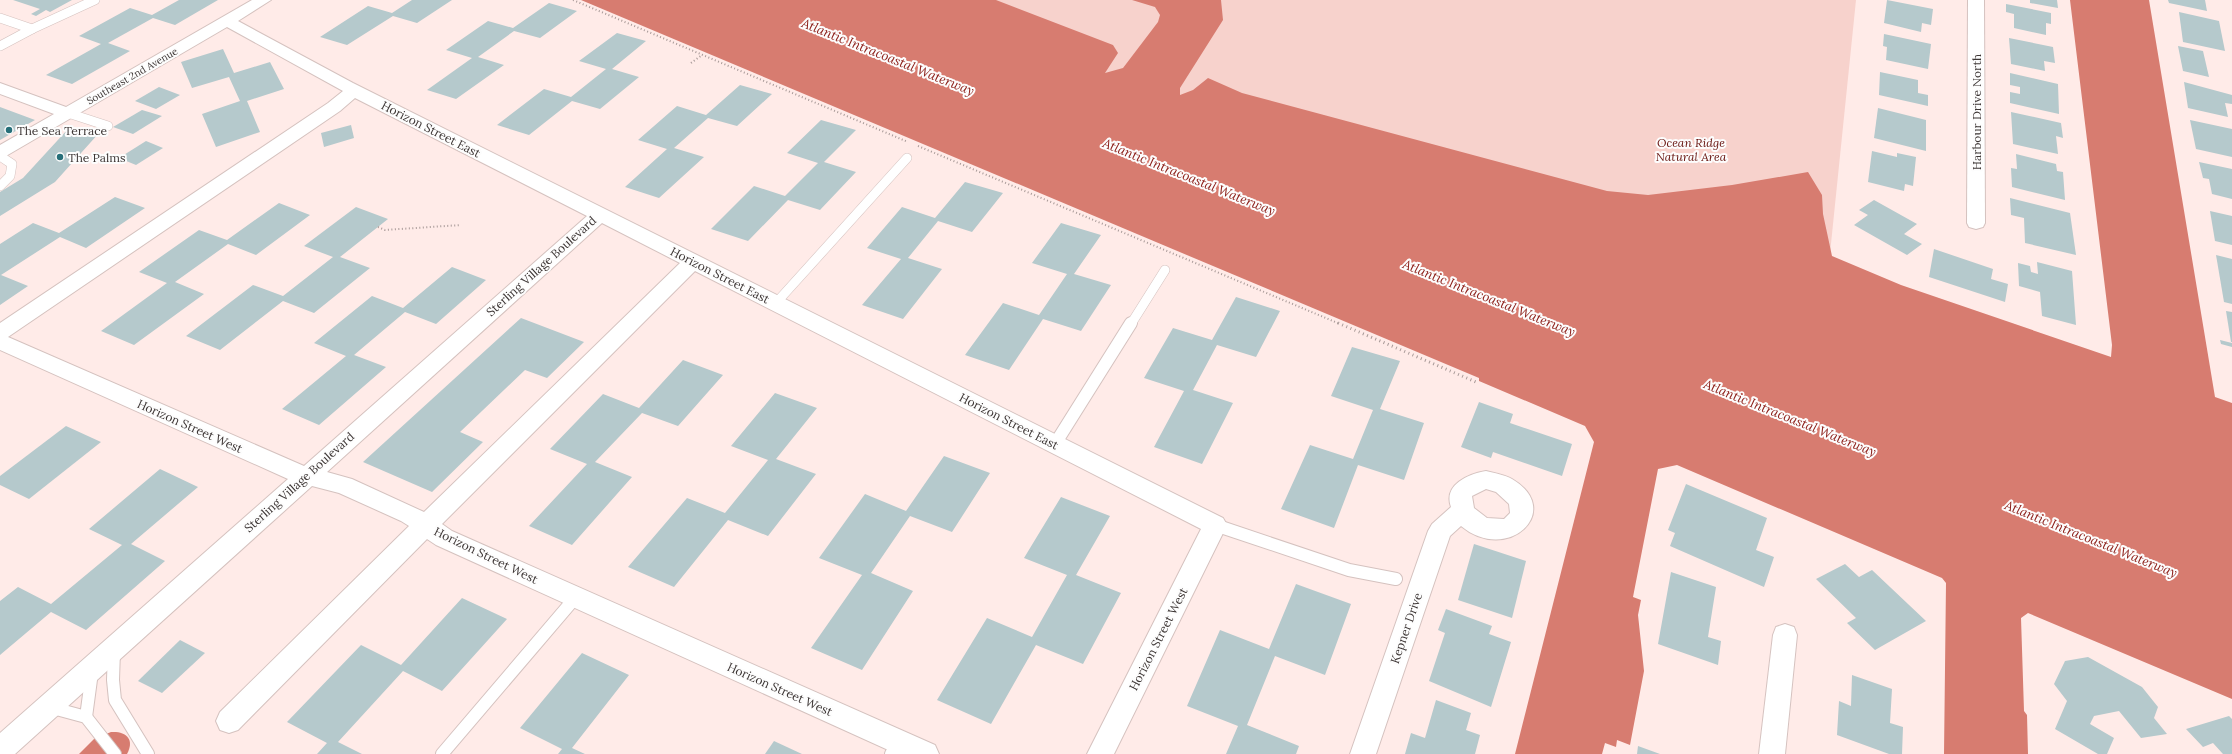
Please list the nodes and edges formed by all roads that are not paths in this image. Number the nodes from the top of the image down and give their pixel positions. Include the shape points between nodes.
1 (95, 0) edge
2 (263, 0) edge
3 (1976, 0) edge
4 (0, 18) edge
5 (227, 21) junction
6 (32, 29) junction
7 (0, 46) edge
8 (0, 88) edge
9 (354, 90) junction
10 (68, 113) junction
11 (108, 126) dead end
12 (0, 152) edge
13 (907, 158) dead end
14 (0, 186) edge
15 (600, 214) junction
16 (1976, 224) dead end
17 (694, 261) junction
18 (1165, 270) dead end
19 (776, 303) junction
20 (0, 333) edge
21 (0, 342) edge
22 (1055, 444) junction
23 (306, 476) junction
24 (1463, 510) dead end
25 (1215, 525) junction
26 (426, 526) junction
27 (1396, 579) dead end
28 (576, 598) junction
29 (1785, 635) dead end
30 (115, 647) junction
31 (84, 674) junction
32 (49, 706) junction
33 (86, 718) junction
34 (229, 721) dead end
35 (895, 748) edge
36 (0, 750) edge
37 (116, 754) edge
38 (148, 754) edge
39 (442, 754) edge
40 (926, 754) edge
41 (1100, 754) edge
42 (1363, 754) edge
43 (1772, 754) edge

1 - 6 lane
2 - 5 street, Southeast 2nd Avenue
3 - 16 street, Harbour Drive North
4 - 6 lane
5 - 9 street, Horizon Street East
5 - 10 street, Southeast 2nd Avenue
6 - 7 lane
8 - 10 street
9 - 15 street, Horizon Street East
9 - 20 street via 334,107
10 - 11 lane
10 - 12 street, Southeast 2nd Avenue
12 - 14 lane via 12,164 10,176
13 - 19 lane
15 - 17 street, Horizon Street East
15 - 23 street, Sterling Village Boulevard
17 - 19 street, Horizon Street East
17 - 26 street
18 - 22 lane
19 - 22 street, Horizon Street East
21 - 23 street, Horizon Street West
22 - 25 street, Horizon Street East
23 - 26 street, Horizon Street West via 344,485 409,514
23 - 30 street, Sterling Village Boulevard
24 - 42 street, Kepner Drive via 1440,531
25 - 27 lane via 1349,570
25 - 41 street, Horizon Street West
26 - 28 street, Horizon Street West via 444,538
26 - 34 street
28 - 35 street, Horizon Street West
28 - 39 lane
29 - 43 street
30 - 31 street, Sterling Village Boulevard
30 - 38 lane via 115,700
31 - 32 street, Sterling Village Boulevard
31 - 33 lane
32 - 33 lane
32 - 36 street, Sterling Village Boulevard
33 - 37 lane
35 - 40 street, Horizon Street West

